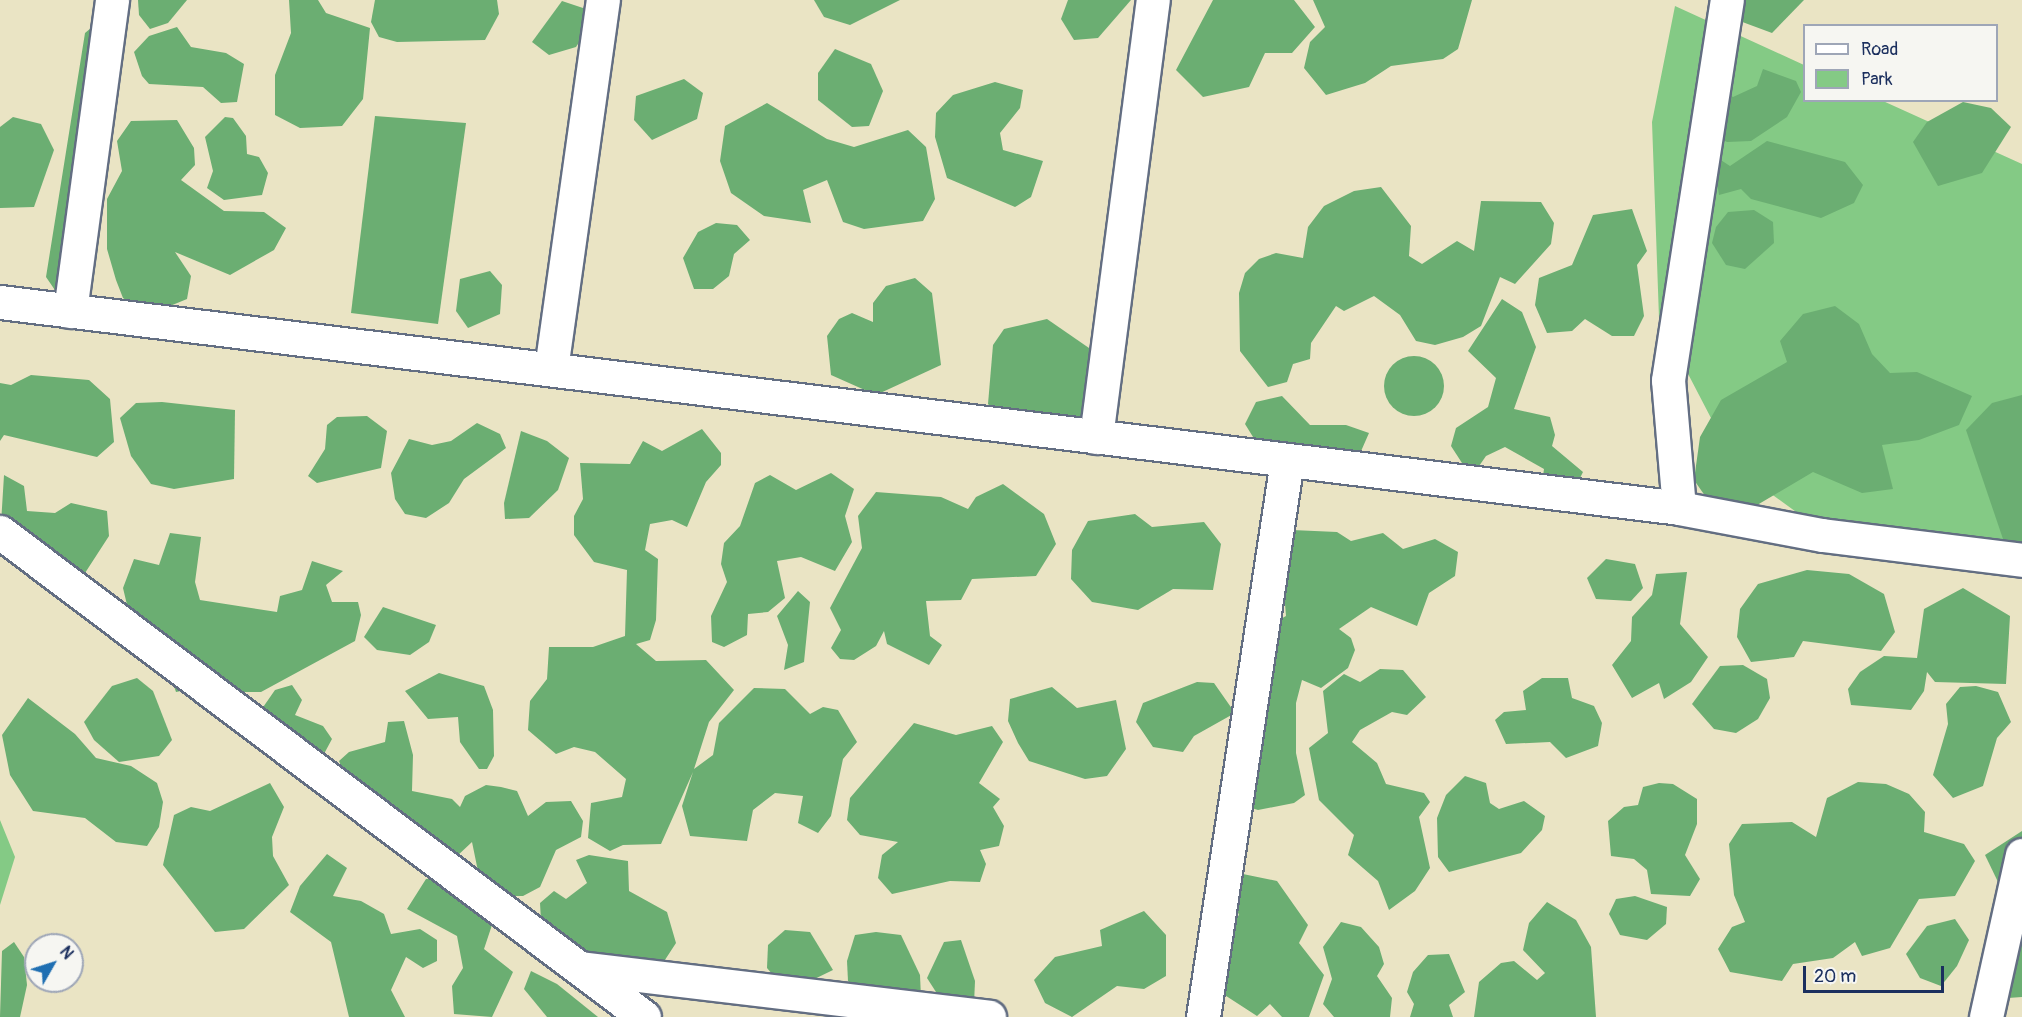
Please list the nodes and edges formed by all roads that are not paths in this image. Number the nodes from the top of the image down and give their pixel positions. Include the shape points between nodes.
1 (112, 0) edge
2 (603, 0) edge
3 (1153, 0) edge
4 (1727, 0) edge
5 (0, 302) edge
6 (70, 310) junction
7 (551, 369) junction
8 (1096, 437) junction
9 (1287, 460) junction
10 (1679, 508) junction
11 (0, 532) edge
12 (2022, 560) edge
13 (2022, 855) edge
14 (578, 968) junction
15 (644, 1017) edge
16 (989, 1017) edge
17 (1203, 1017) edge
18 (1986, 1017) edge

1 - 6 street
2 - 7 street
3 - 8 street
4 - 10 street via 1668,380
5 - 6 street
6 - 7 street
7 - 8 street
8 - 9 street
9 - 10 street
9 - 17 street
10 - 12 street via 1822,535
11 - 14 street
13 - 18 street
14 - 15 street
14 - 16 street

